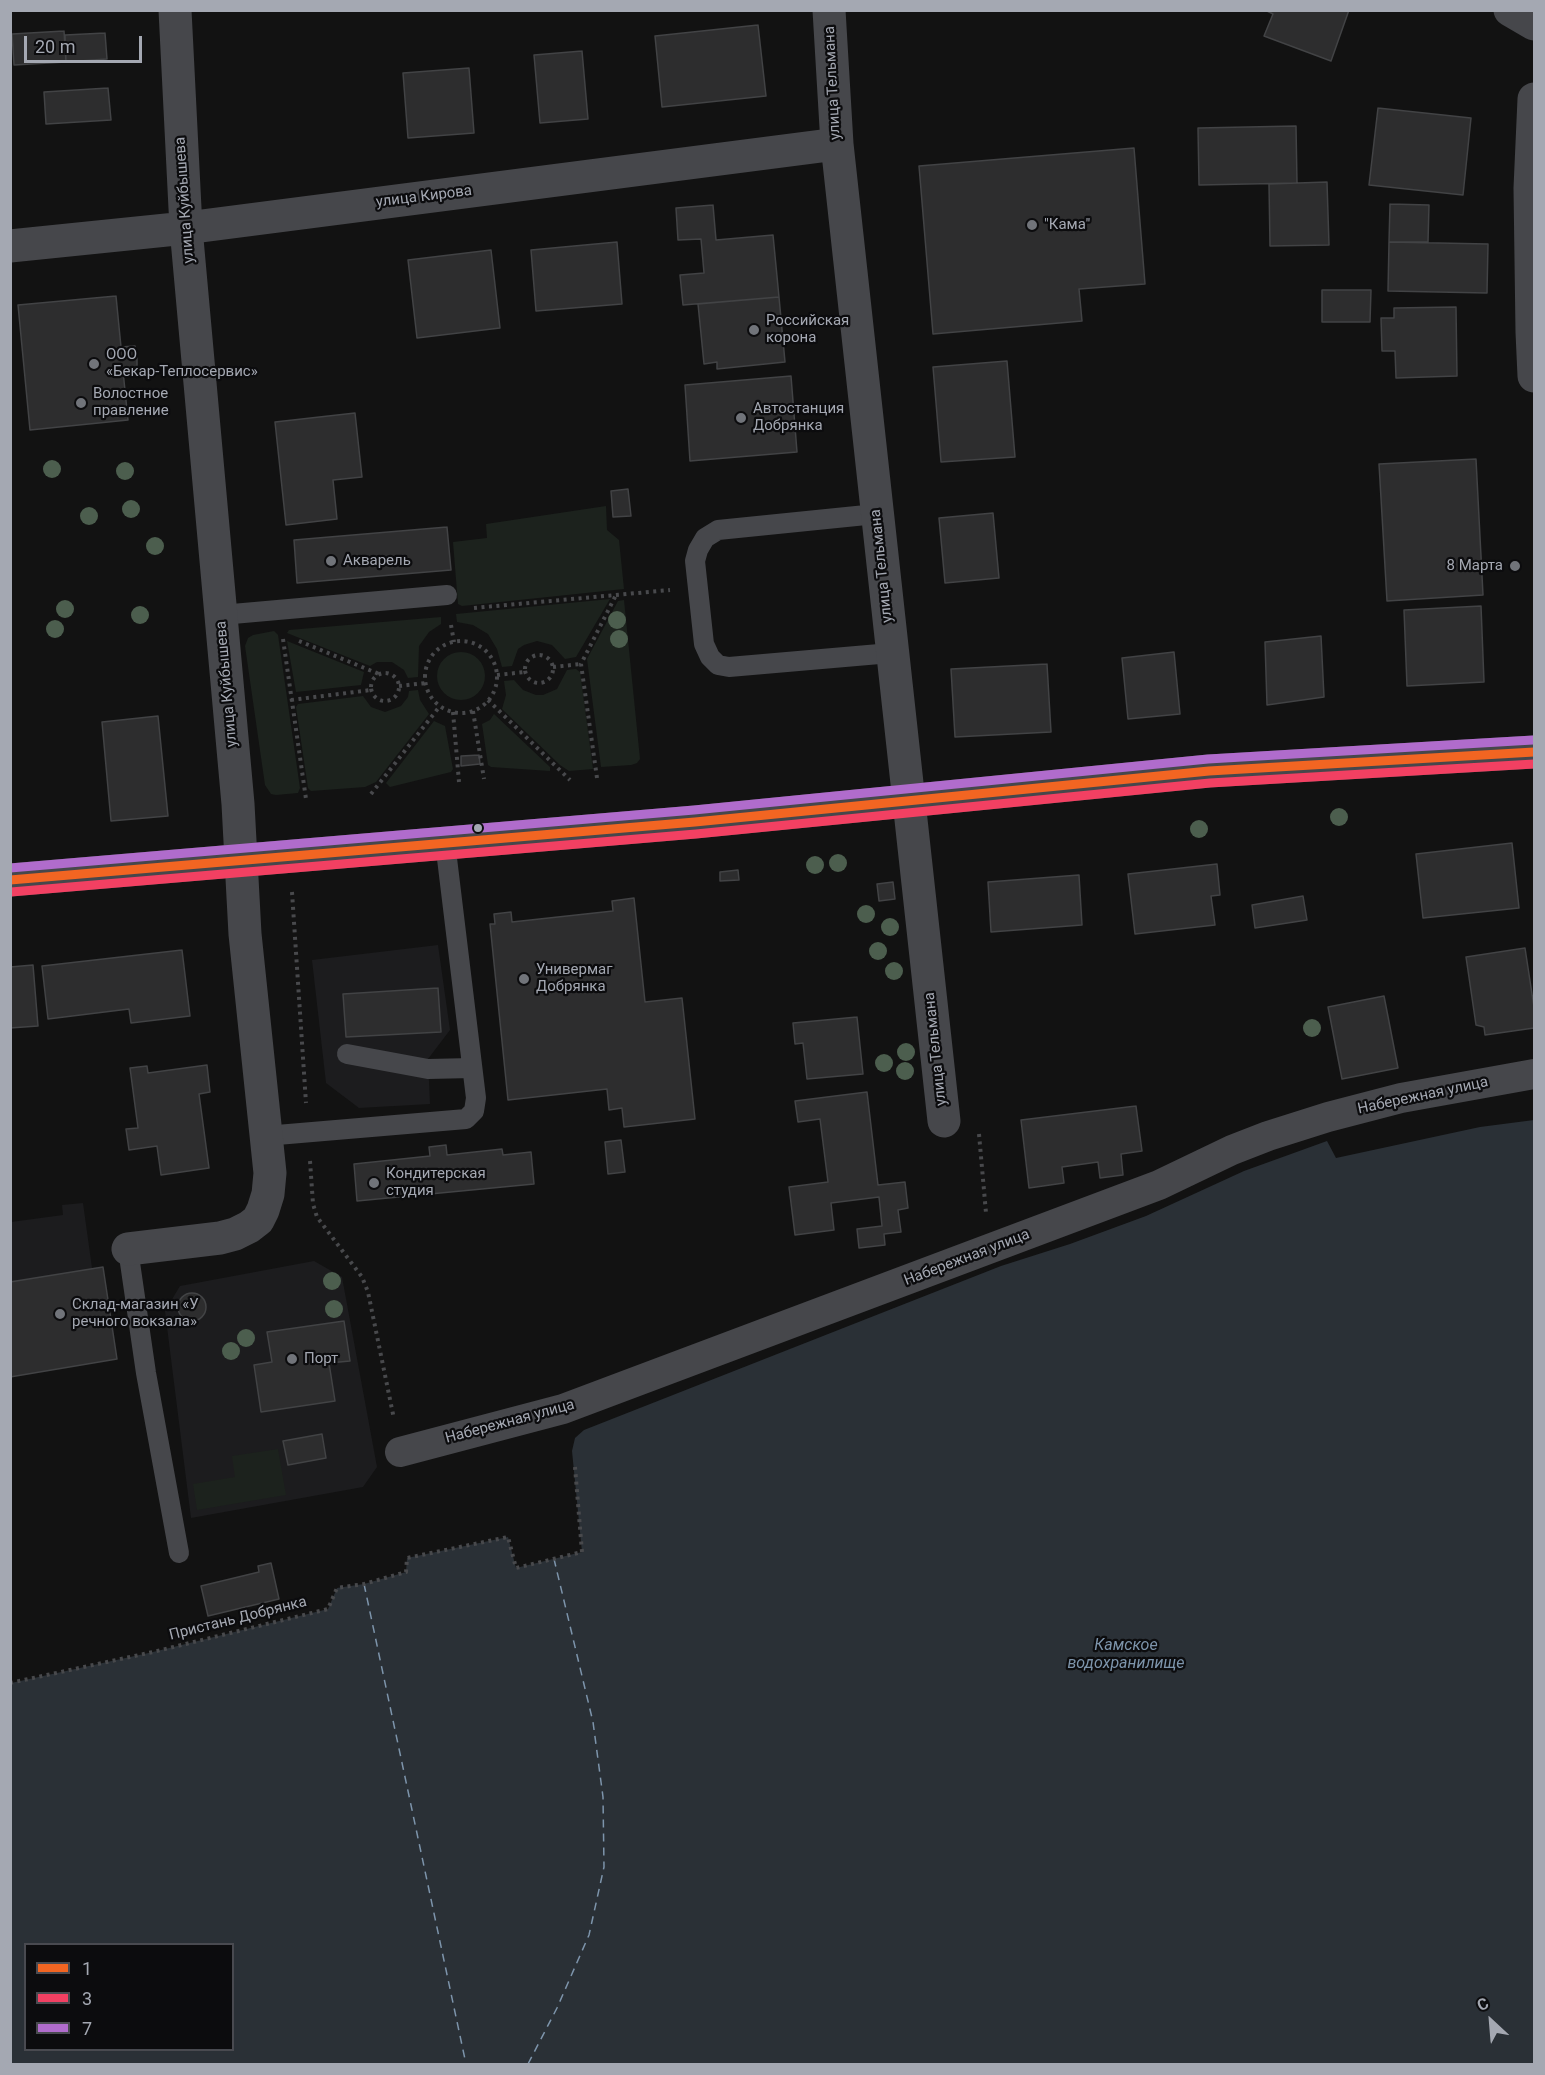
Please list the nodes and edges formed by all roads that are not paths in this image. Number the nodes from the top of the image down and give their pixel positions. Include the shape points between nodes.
1 (175, 10) edge
2 (829, 10) edge
3 (1510, 10) edge
4 (1534, 24) edge
5 (1534, 99) edge
6 (837, 144) junction
7 (186, 228) junction
8 (10, 246) edge
9 (1534, 376) edge
10 (876, 514) junction
11 (447, 596) dead end
12 (221, 615) junction
13 (891, 652) junction
14 (1534, 752) edge
15 (908, 801) junction
16 (445, 842) junction
17 (241, 859) junction
18 (10, 880) edge
19 (347, 1054) dead end
20 (472, 1068) junction
21 (1534, 1074) edge
22 (944, 1121) dead end
23 (266, 1136) junction
24 (128, 1249) joint
25 (400, 1452) road end
26 (179, 1553) dead end

1 - 7 street, улица Куйбышева
2 - 6 street, улица Тельмана
3 - 4 street
5 - 9 street via 1530,188
6 - 7 street, улица Кирова
6 - 10 street, улица Тельмана
7 - 8 street, улица Кирова
7 - 12 street, улица Куйбышева
10 - 13 street, улица Тельмана
10 - 13 lane via 718,530 705,538 695,561 704,644 718,665 729,667
11 - 12 lane
12 - 17 street, улица Куйбышева
13 - 15 street, улица Тельмана
14 - 15 street via 1209,771
15 - 16 street
15 - 22 street, улица Тельмана
16 - 17 street
16 - 20 lane
17 - 18 street
17 - 23 street, улица Куйбышева
19 - 20 lane via 428,1069
20 - 23 lane via 476,1098 474,1111 466,1119
21 - 25 street, Набережная улица via 1401,1098 1268,1136 1159,1185 563,1409
23 - 24 street, улица Куйбышева via 270,1173 268,1194 258,1220 220,1238
24 - 26 lane

